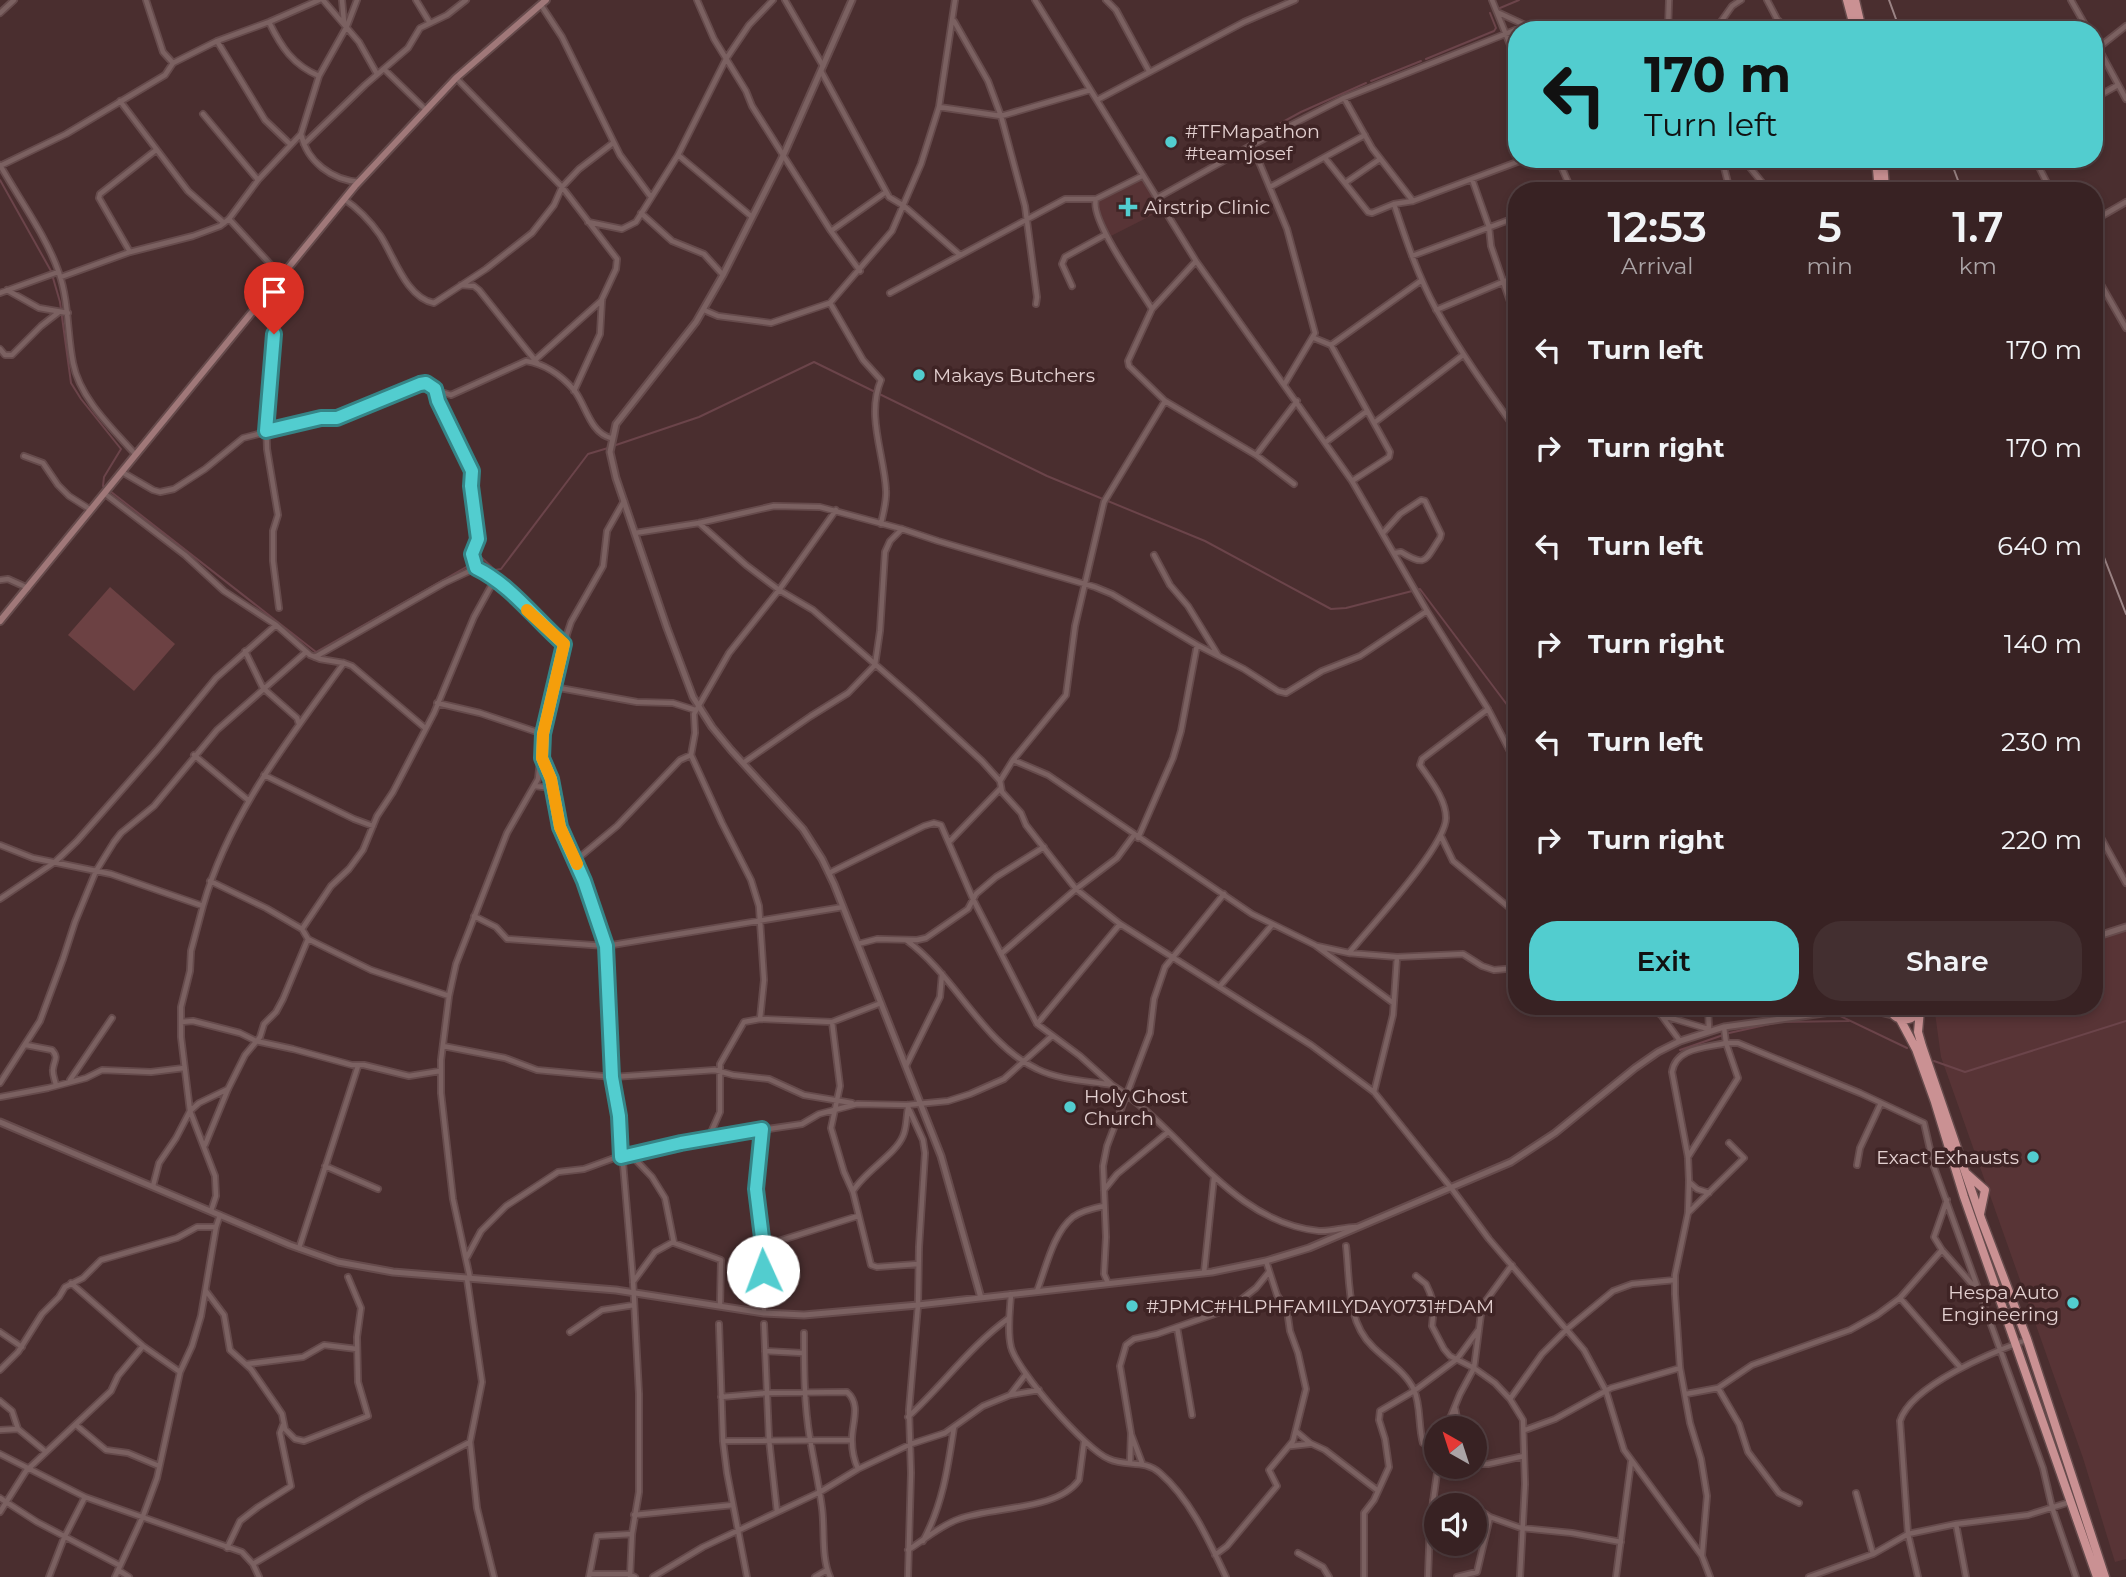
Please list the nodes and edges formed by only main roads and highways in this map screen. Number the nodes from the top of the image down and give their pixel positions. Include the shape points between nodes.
1 (1847, 0) edge
2 (1854, 0) edge
3 (543, 2) edge
4 (1853, 21) edge
5 (1860, 21) edge
6 (0, 621) edge
7 (1894, 1015) edge
8 (1897, 1015) edge
9 (1915, 1015) edge
10 (1920, 1015) edge
11 (2097, 1577) edge
12 (2105, 1577) edge

1 - 4 highway
2 - 5 highway
3 - 6 main road via 456,78 359,182
7 - 11 highway via 1916,1049
8 - 9 highway via 1912,1019
10 - 12 highway via 1922,1046 2027,1339

